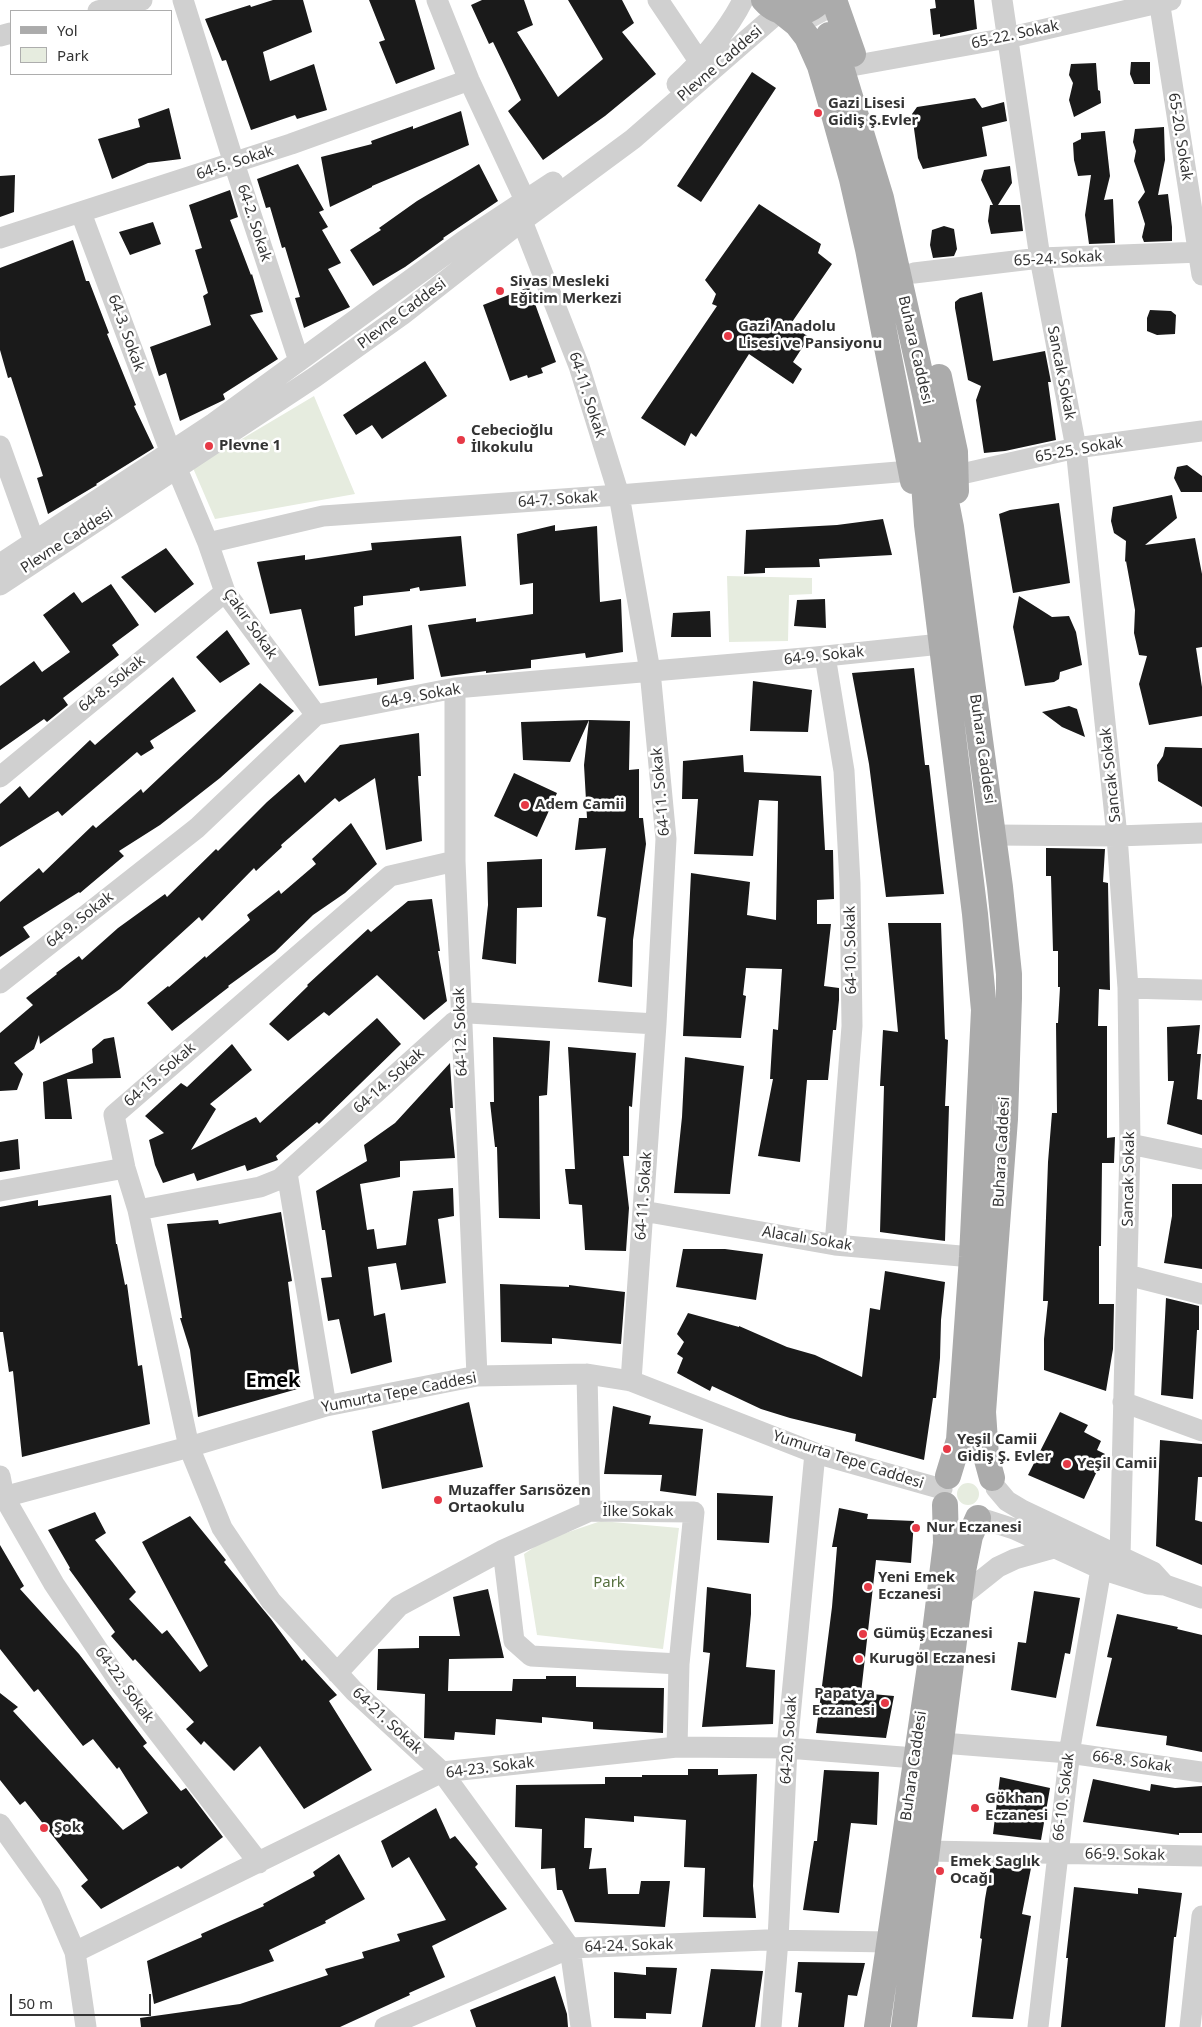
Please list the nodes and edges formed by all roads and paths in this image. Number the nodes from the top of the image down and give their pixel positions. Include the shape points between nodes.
1 (142, 0) edge
2 (182, 0) edge
3 (437, 0) edge
4 (658, 0) edge
5 (743, 0) edge
6 (821, 0) edge
7 (834, 0) edge
8 (1002, 0) edge
9 (1163, 1) edge
10 (775, 8) edge
11 (102, 10) edge
12 (824, 36) tunnel mouth
13 (1007, 38) junction
14 (698, 61) junction
15 (857, 65) junction
16 (469, 80) junction
17 (234, 163) junction
18 (527, 212) junction
19 (81, 214) junction
20 (0, 238) edge
21 (1200, 252) edge
22 (1040, 258) junction
23 (914, 274) junction
24 (1202, 275) edge
25 (299, 361) junction
26 (1202, 432) edge
27 (0, 446) edge
28 (1076, 448) junction
29 (174, 461) junction
30 (910, 471) junction
31 (957, 475) junction
32 (619, 495) junction
33 (939, 526) junction
34 (34, 541) junction
35 (208, 543) junction
36 (0, 564) edge
37 (0, 585) edge
38 (225, 592) junction
39 (941, 644) junction
40 (825, 656) junction
41 (650, 671) junction
42 (456, 688) junction
43 (316, 715) junction
44 (0, 777) edge
45 (1202, 832) edge
46 (994, 835) junction
47 (1118, 836) junction
48 (455, 861) junction
49 (0, 983) edge
50 (1128, 988) junction
51 (1202, 990) edge
52 (460, 1018) junction
53 (656, 1024) junction
54 (1130, 1144) junction
55 (1202, 1159) edge
56 (125, 1168) junction
57 (287, 1173) junction
58 (0, 1191) edge
59 (138, 1210) junction
60 (644, 1211) junction
61 (835, 1245) junction
62 (972, 1257) junction
63 (1127, 1276) junction
64 (1202, 1294) edge
65 (587, 1374) junction
66 (477, 1376) junction
67 (631, 1381) junction
68 (1124, 1402) junction
69 (326, 1406) junction
70 (1202, 1431) edge
71 (189, 1447) junction
72 (815, 1453) junction
73 (0, 1476) edge
74 (994, 1483) junction
75 (945, 1490) junction
76 (2, 1498) edge
77 (590, 1511) junction
78 (979, 1518) junction
79 (1054, 1548) junction
80 (503, 1550) junction
81 (1113, 1567) junction
82 (960, 1598) junction
83 (1202, 1598) edge
84 (680, 1664) junction
85 (337, 1673) junction
86 (942, 1743) junction
87 (677, 1747) junction
88 (786, 1748) junction
89 (1069, 1754) junction
90 (915, 1758) junction
91 (442, 1772) junction
92 (1202, 1772) edge
93 (0, 1824) edge
94 (927, 1851) junction
95 (1057, 1854) junction
96 (1202, 1856) edge
97 (259, 1863) junction
98 (1202, 1916) edge
99 (778, 1940) junction
100 (888, 1942) junction
101 (570, 1948) junction
102 (75, 1952) junction
103 (86, 2027) edge
104 (385, 2027) edge
105 (581, 2027) edge
106 (771, 2027) edge
107 (877, 2027) edge
108 (904, 2027) edge
109 (1038, 2027) edge
110 (1190, 2027) edge

1 - 11 street
2 - 17 street, 64-2. Sokak
3 - 16 street, 64-11. Sokak
4 - 14 street
5 - 14 street, Plevne Caddesi
6 - 10 main road via 806,11 794,13
7 - 15 main road
8 - 13 street, Sancak Sokak
9 - 13 street, 65-22. Sokak
9 - 21 street, 65-20. Sokak
10 - 18 street, Plevne Caddesi via 633,139
10 - 30 main road via 797,24 820,66 868,249
12 - 33 main road, Buhara Caddesi via 874,209 914,394 924,469
13 - 15 street, 65-22. Sokak
13 - 22 street, Sancak Sokak
14 - 18 street, Plevne Caddesi via 634,122 551,184
15 - 23 main road
16 - 17 street, 64-5. Sokak
16 - 18 street, 64-11. Sokak
17 - 19 street, 64-5. Sokak
17 - 25 street, 64-2. Sokak
18 - 25 street, Plevne Caddesi via 465,240
18 - 29 street, Plevne Caddesi via 402,315 315,377
18 - 32 street, 64-11. Sokak
19 - 20 street, 64-5. Sokak
19 - 29 street, 64-3. Sokak
21 - 22 street, 65-24. Sokak
21 - 24 street, 65-20. Sokak
22 - 23 street, 65-24. Sokak
22 - 28 street, Sancak Sokak
23 - 31 main road via 950,425
25 - 29 street, Plevne Caddesi
26 - 28 street, 65-25. Sokak
27 - 34 street
28 - 31 street, 65-25. Sokak
28 - 47 street, Sancak Sokak
29 - 34 street, Plevne Caddesi
29 - 35 street, Çakır Sokak
29 - 37 street, Plevne Caddesi
30 - 32 street, 64-7. Sokak
30 - 33 main road
31 - 33 main road
32 - 35 street, 64-7. Sokak via 323,516
32 - 41 street, 64-11. Sokak
33 - 39 main road, Buhara Caddesi
33 - 46 main road, Buhara Caddesi
34 - 36 street, Plevne Caddesi
35 - 38 street, Çakır Sokak
38 - 43 street, Çakır Sokak
38 - 44 street, 64-8. Sokak
39 - 40 street, 64-9. Sokak
39 - 62 main road, Buhara Caddesi via 984,1010
40 - 41 street, 64-9. Sokak
40 - 61 street, 64-10. Sokak via 844,771 850,882 852,1026
41 - 42 street, 64-9. Sokak
41 - 53 street, 64-11. Sokak via 666,838
42 - 43 street, 64-9. Sokak
42 - 48 street, 64-12. Sokak
43 - 49 street, 64-9. Sokak via 197,828
45 - 47 street
46 - 47 street
46 - 74 main road, Buhara Caddesi via 1010,998 984,1412 986,1456
47 - 50 street, Sancak Sokak
48 - 52 street, 64-12. Sokak
48 - 56 street, 64-15. Sokak via 390,876 114,1115
50 - 51 street
50 - 54 street, Sancak Sokak
52 - 53 street, 64-14. Sokak via 469,1013
52 - 57 street, 64-14. Sokak
52 - 66 street, 64-12. Sokak
53 - 60 street, 64-11. Sokak
54 - 55 street
54 - 63 street, Sancak Sokak
56 - 58 street
56 - 59 street, 64-15. Sokak
57 - 59 street, 64-14. Sokak via 260,1187
57 - 69 street
59 - 71 street, 64-15. Sokak
60 - 61 street, Alacalı Sokak
60 - 67 street, 64-11. Sokak
61 - 62 street, Alacalı Sokak
62 - 75 main road, Buhara Caddesi via 959,1440
63 - 64 street
63 - 68 street, Sancak Sokak
65 - 66 street, Yumurta Tepe Caddesi
65 - 67 street, Yumurta Tepe Caddesi
65 - 77 street
66 - 69 street, Yumurta Tepe Caddesi
67 - 72 street, Yumurta Tepe Caddesi
68 - 70 street
68 - 81 street, Sancak Sokak
69 - 71 street, Yumurta Tepe Caddesi
71 - 76 street, Yumurta Tepe Caddesi
71 - 85 street, 64-21. Sokak via 222,1528 271,1601
72 - 75 street, Yumurta Tepe Caddesi
72 - 88 street, 64-20. Sokak
73 - 76 street, 64-22. Sokak
74 - 75 main road via 983,1470 973,1466 962,1467
74 - 78 main road via 994,1503 989,1512
74 - 81 street via 1008,1501
75 - 78 main road via 951,1513 960,1519
75 - 90 main road, Buhara Caddesi via 946,1543
76 - 97 street, 64-22. Sokak via 120,1683
77 - 80 street, İlke Sokak
77 - 84 street, İlke Sokak via 694,1512
78 - 79 street via 998,1522
78 - 82 main road, Buhara Caddesi via 969,1541
79 - 81 street
79 - 82 street via 998,1567
80 - 84 street via 514,1641 531,1656
80 - 85 street, İlke Sokak via 398,1606
81 - 83 street via 1153,1572 1165,1585
81 - 89 street, 66-10. Sokak
82 - 86 main road, Buhara Caddesi
84 - 87 street, İlke Sokak
85 - 91 street, 64-21. Sokak
86 - 89 street, 66-8. Sokak
86 - 94 main road, Buhara Caddesi
87 - 88 street, 64-23. Sokak
87 - 91 street, 64-23. Sokak
88 - 90 street, 64-23. Sokak
88 - 99 street, 64-20. Sokak
89 - 92 street, 66-8. Sokak
89 - 95 street, 66-10. Sokak
90 - 100 main road, Buhara Caddesi
91 - 97 street, 64-23. Sokak
91 - 101 street, 64-21. Sokak
93 - 102 street via 50,1894
94 - 95 street, 66-9. Sokak
94 - 108 main road, Buhara Caddesi
95 - 96 street, 66-9. Sokak
95 - 109 street, 66-10. Sokak
97 - 102 street, 64-23. Sokak
98 - 110 street
99 - 100 street, 64-24. Sokak
99 - 101 street, 64-24. Sokak
99 - 106 street, 64-20. Sokak
100 - 107 main road, Buhara Caddesi
101 - 104 street, 64-24. Sokak
101 - 105 street, 64-21. Sokak
102 - 103 street

